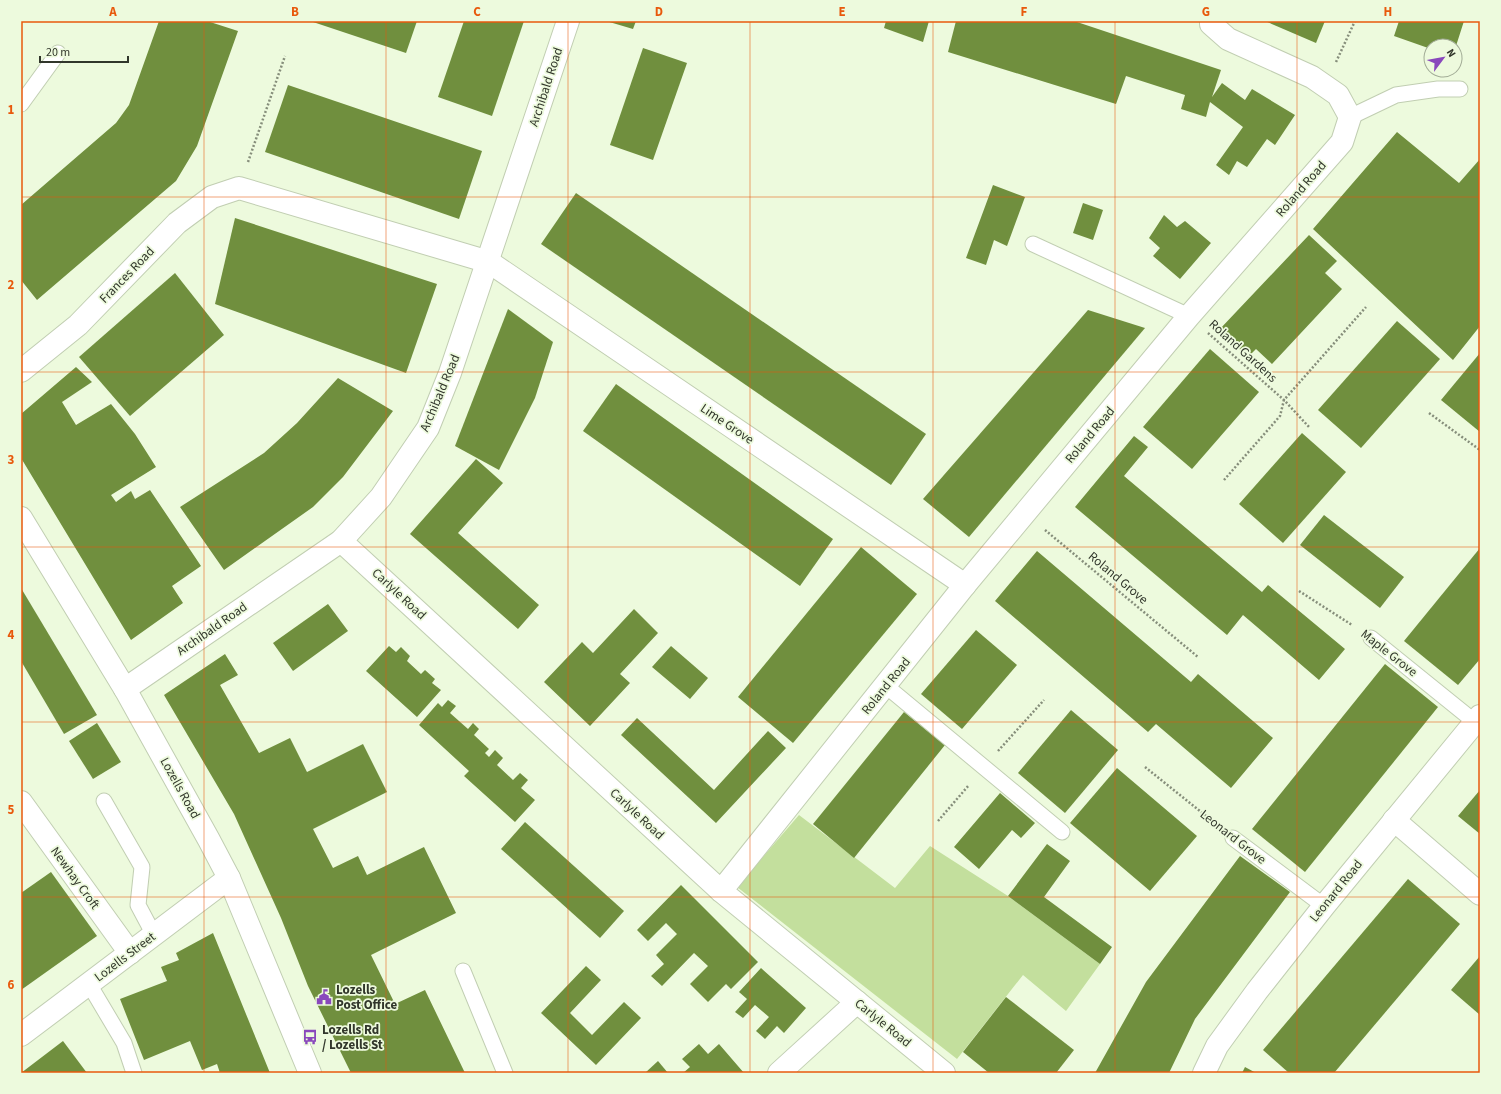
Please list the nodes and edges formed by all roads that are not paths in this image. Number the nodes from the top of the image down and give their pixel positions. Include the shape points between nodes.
1 (568, 21) edge
2 (1211, 21) edge
3 (58, 53) dead end
4 (1460, 89) dead end
5 (21, 104) edge
6 (1350, 117) junction
7 (1034, 244) dead end
8 (489, 262) junction
9 (1188, 316) junction
10 (21, 371) edge
11 (21, 518) edge
12 (341, 540) junction
13 (965, 585) junction
14 (1371, 638) road end
15 (886, 686) junction
16 (125, 689) junction
17 (1478, 719) edge
18 (104, 801) dead end
19 (21, 802) edge
20 (1394, 820) junction
21 (1062, 832) dead end
22 (1233, 838) road end
23 (229, 878) junction
24 (720, 891) junction
25 (1480, 894) edge
26 (1324, 906) junction
27 (154, 935) junction
28 (130, 953) junction
29 (463, 971) dead end
30 (89, 984) junction
31 (857, 1002) junction
32 (21, 1035) edge
33 (134, 1073) edge
34 (310, 1073) edge
35 (505, 1073) edge
36 (779, 1073) edge
37 (944, 1073) edge
38 (1204, 1073) edge

1 - 8 street, Archibald Road
2 - 6 street via 1211,24 1228,39 1325,86 1338,95
3 - 5 lane
4 - 6 lane via 1438,89 1396,95
6 - 9 street, Roland Road via 1342,142
7 - 9 lane
8 - 10 street, Frances Road via 239,188 212,197 177,223 78,325
8 - 12 street, Archibald Road via 450,374 428,428 381,497
8 - 13 street, Lime Grove
9 - 13 street, Roland Road
11 - 16 street, Lozells Road
12 - 16 street, Archibald Road
12 - 24 street, Carlyle Road
13 - 15 street, Roland Road
14 - 17 lane, Maple Grove
15 - 21 lane
15 - 24 street, Roland Road
16 - 23 street, Lozells Road
17 - 20 street, Leonard Road
18 - 27 lane via 142,866 138,905
19 - 28 street, Newhay Croft
20 - 25 street
20 - 26 street, Leonard Road
22 - 26 lane, Leonard Grove
23 - 27 street, Lozells Street
23 - 34 street, Lozells Road
24 - 31 street, Carlyle Road
26 - 38 street, Leonard Road via 1217,1046
27 - 28 street, Lozells Street
28 - 30 street, Lozells Street
29 - 35 lane
30 - 32 street, Lozells Street
30 - 33 lane via 124,1043
31 - 36 street
31 - 37 street, Carlyle Road

